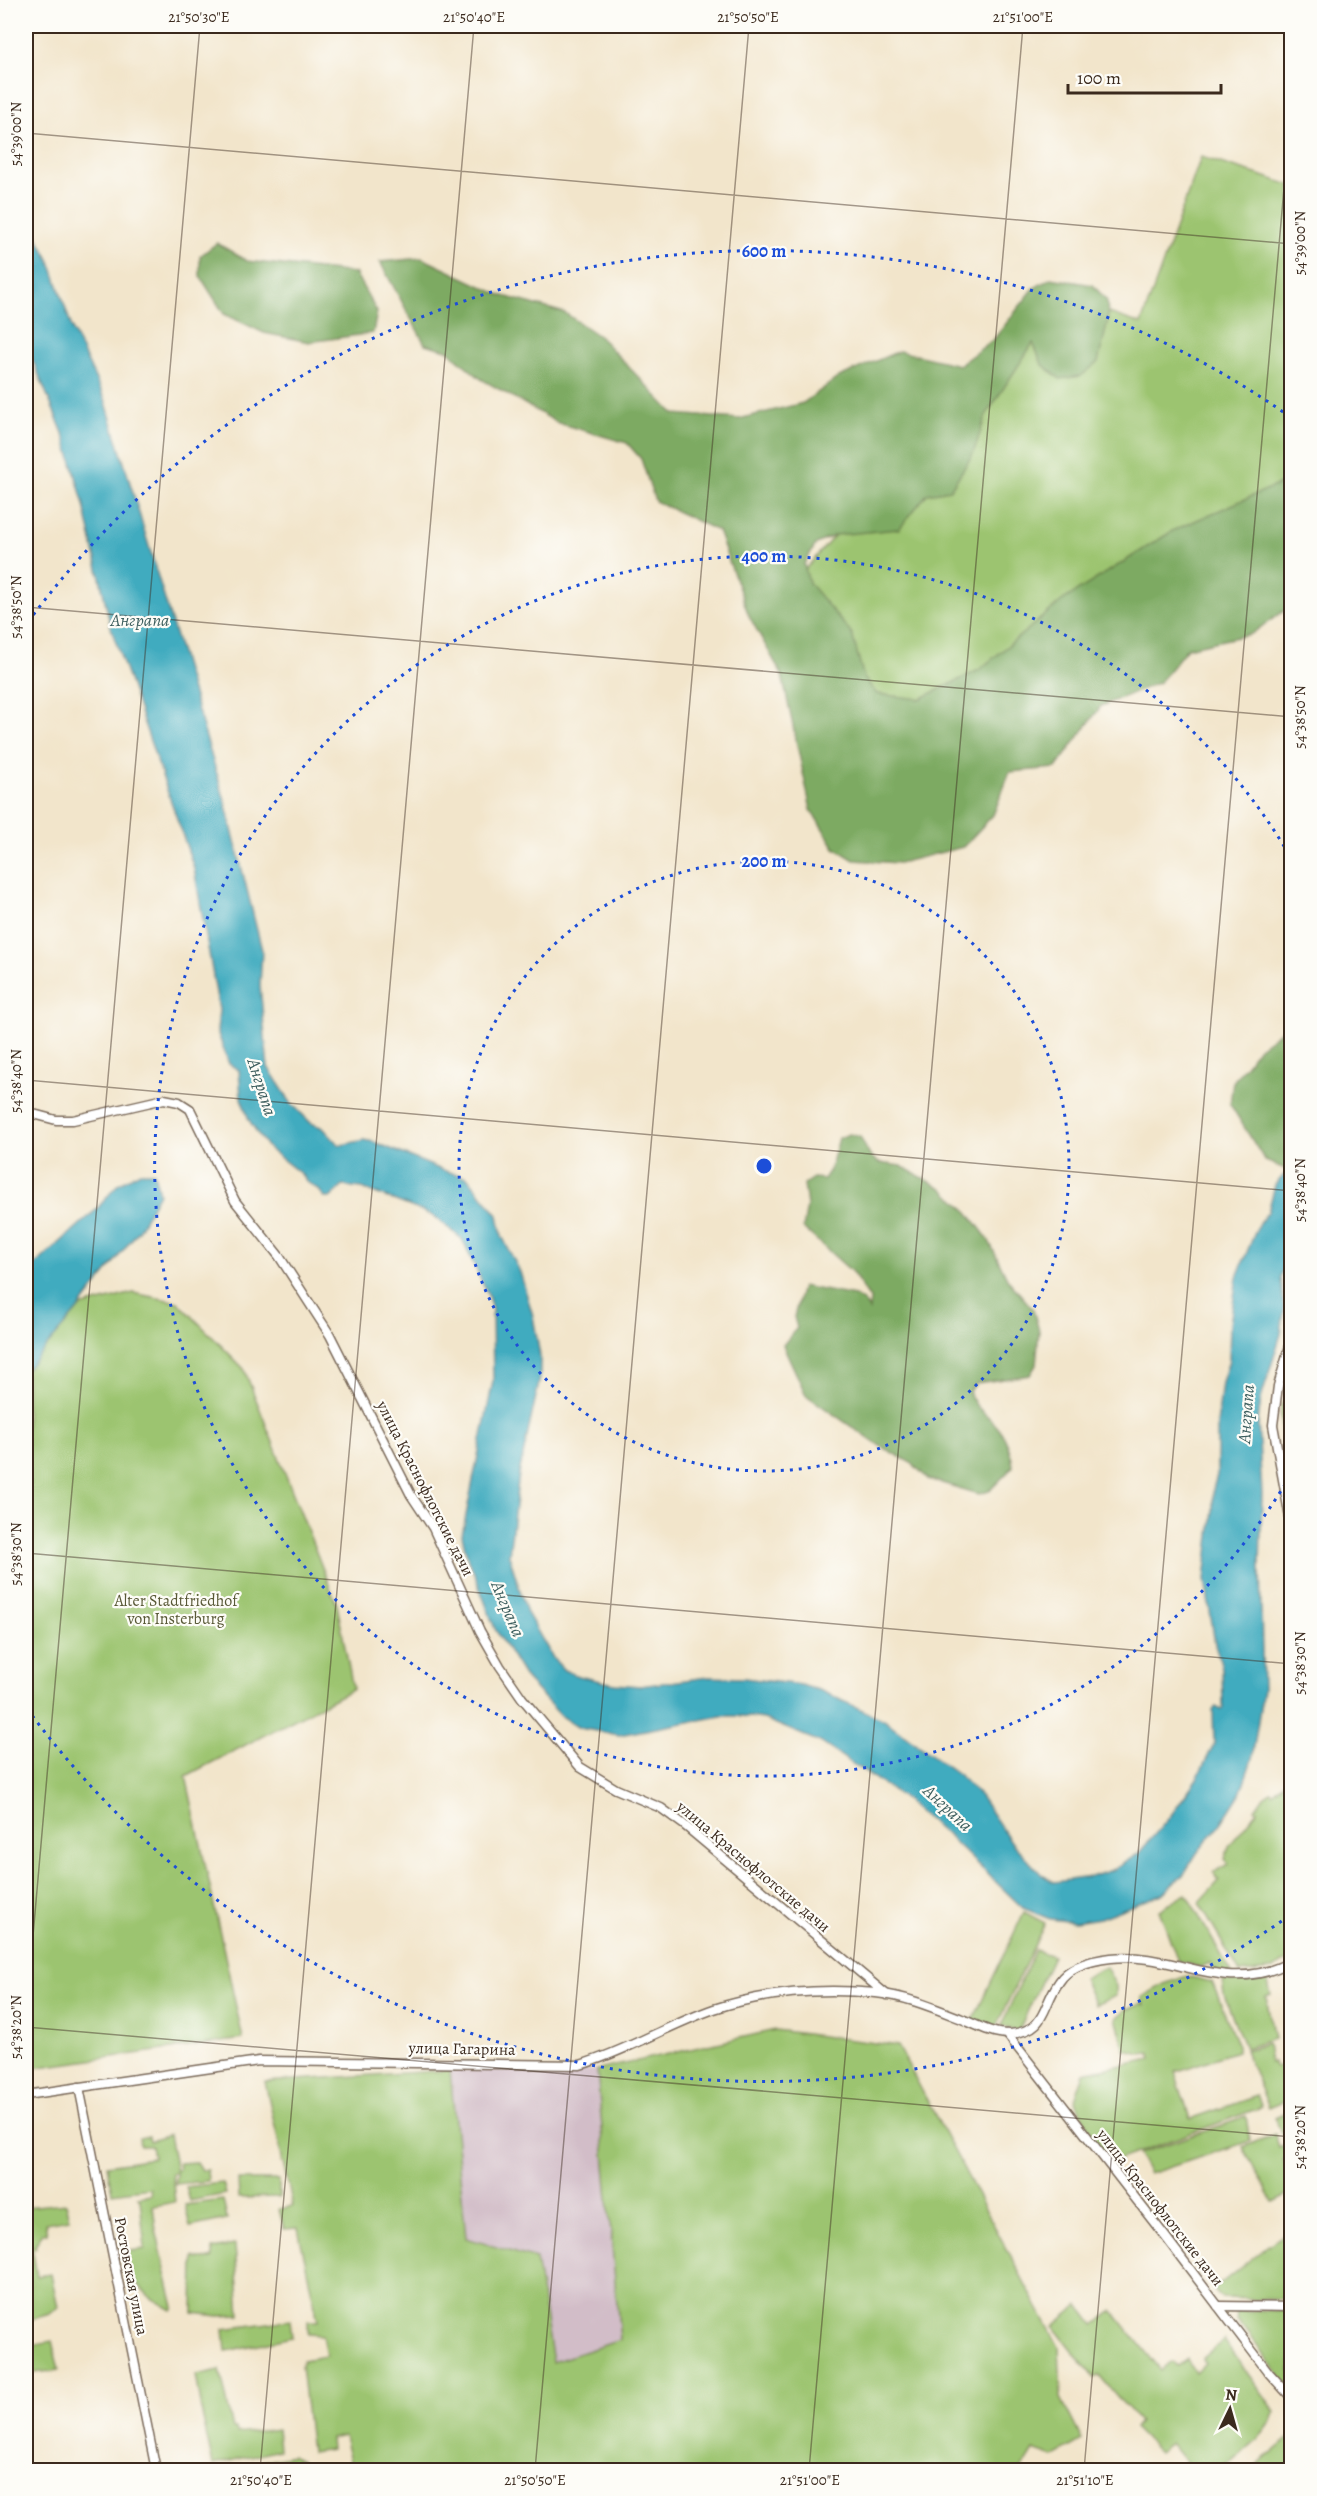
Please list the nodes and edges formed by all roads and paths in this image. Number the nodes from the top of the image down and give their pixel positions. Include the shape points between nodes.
1 (26, 1112) edge
2 (1292, 1339) edge
3 (1292, 1529) edge
4 (1292, 1961) edge
5 (888, 1995) junction
6 (1007, 2034) junction
7 (79, 2087) junction
8 (26, 2095) edge
9 (1218, 2306) junction
10 (1292, 2307) edge
11 (1292, 2398) edge
12 (156, 2470) edge

1 - 5 street, улица Краснофлотские дачи via 73,1120 164,1099 190,1109 236,1200 279,1256 330,1335 411,1495 433,1528 480,1631 522,1698 580,1767 616,1789 661,1808 683,1824
2 - 3 street via 1278,1386 1273,1425
4 - 6 street via 1263,1974 1246,1976 1202,1972 1134,1956 1091,1961 1059,1981 1041,2020 1029,2030
5 - 6 street, улица Краснофлотские дачи
5 - 7 street, улица Гагарина via 806,1991 743,2002 714,2009 580,2065 259,2061
6 - 9 street, улица Краснофлотские дачи
7 - 8 street, улица Гагарина
7 - 12 street, Ростовская улица
9 - 10 street
9 - 11 street, улица Краснофлотские дачи

